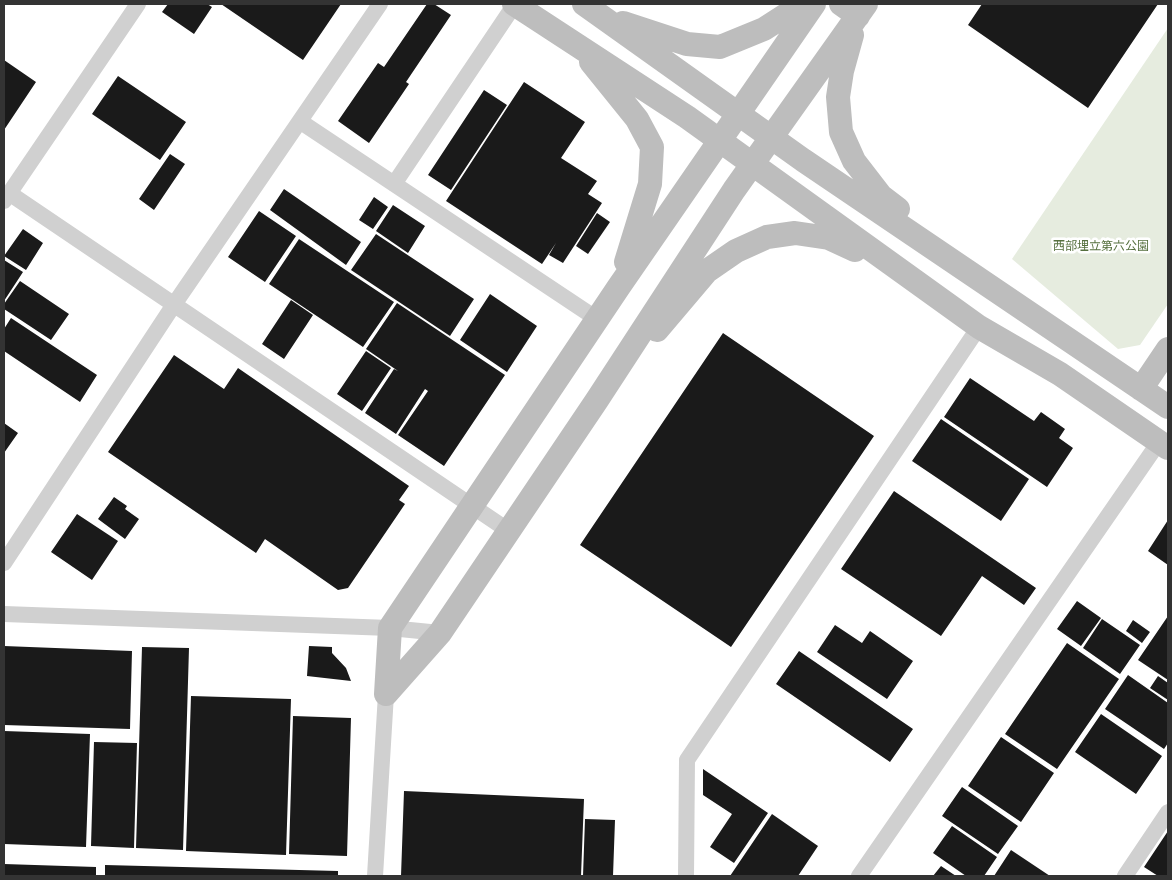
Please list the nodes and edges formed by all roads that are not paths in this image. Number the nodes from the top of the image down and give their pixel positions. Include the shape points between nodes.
1 (138, 4) edge
2 (380, 4) edge
3 (515, 4) edge
4 (803, 4) edge
5 (814, 4) edge
6 (855, 8) edge
7 (592, 9) edge
8 (578, 45) junction
9 (737, 114) junction
10 (301, 122) junction
11 (771, 138) junction
12 (719, 140) junction
13 (752, 164) junction
14 (394, 184) junction
15 (6, 197) edge
16 (897, 270) junction
17 (618, 288) junction
18 (1003, 293) junction
19 (173, 306) junction
20 (596, 319) junction
21 (979, 327) junction
22 (1168, 350) edge
23 (1141, 389) junction
24 (597, 400) junction
25 (1168, 407) edge
26 (1164, 445) edge
27 (470, 506) junction
28 (509, 531) junction
29 (4, 563) edge
30 (4, 614) edge
31 (390, 628) junction
32 (440, 633) junction
33 (386, 694) junction
34 (1168, 812) edge
35 (374, 876) edge
36 (686, 876) edge
37 (859, 876) edge
38 (1125, 876) edge

1 - 15 street
2 - 10 street
3 - 8 street
3 - 14 street
4 - 7 street via 764,29 720,47 687,44
5 - 9 street
6 - 11 street
6 - 18 street via 838,97 841,132 854,161 881,196
7 - 9 street
8 - 12 street
8 - 17 street via 637,119 652,147 650,184
9 - 11 street
9 - 12 street
10 - 14 street
10 - 19 street
11 - 13 street
11 - 18 street
12 - 13 street
12 - 17 street
13 - 16 street
13 - 24 street
14 - 20 street
15 - 19 street
16 - 21 street
16 - 24 street via 829,238 795,233 767,237 736,251 707,272
17 - 20 street
18 - 23 street
19 - 27 street
19 - 29 street
20 - 27 street
21 - 26 street via 1060,374
21 - 36 street via 687,760
22 - 23 street
23 - 25 street
24 - 28 street
26 - 37 street
27 - 28 street
27 - 31 street
28 - 32 street
30 - 31 street
31 - 32 street
31 - 33 street
32 - 33 street
33 - 35 street
34 - 38 street

